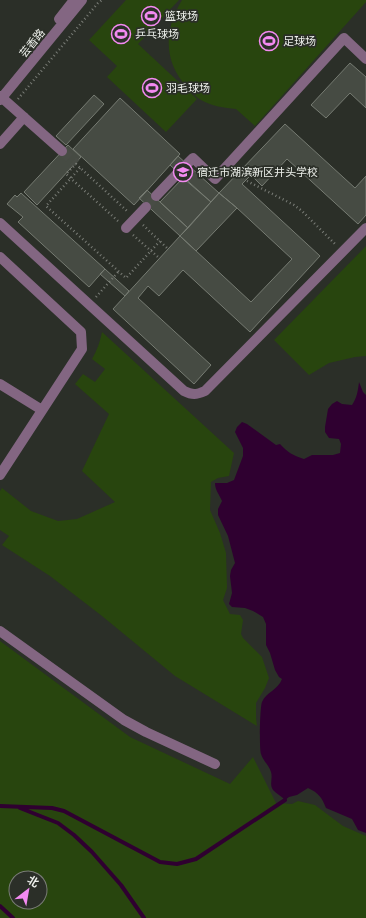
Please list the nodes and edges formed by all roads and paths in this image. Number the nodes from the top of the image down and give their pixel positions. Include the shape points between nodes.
1 (74, 0) edge
2 (82, 0) edge
3 (102, 0) edge
4 (366, 59) edge
5 (1, 96) edge
6 (12, 106) junction
7 (24, 117) junction
8 (0, 144) edge
9 (62, 151) tunnel mouth
10 (188, 163) dead end
11 (80, 168) junction
12 (178, 174) tunnel mouth
13 (71, 178) junction
14 (247, 181) dead end
15 (156, 196) tunnel mouth
16 (146, 207) tunnel mouth
17 (135, 218) junction
18 (0, 223) edge
19 (126, 228) junction
20 (366, 228) edge
21 (0, 234) edge
22 (160, 241) junction
23 (167, 248) dead end
24 (151, 250) junction
25 (343, 251) junction
26 (0, 257) edge
27 (158, 257) dead end
28 (119, 271) junction
29 (89, 304) junction
30 (0, 384) edge
31 (42, 410) junction
32 (2, 468) edge
33 (0, 631) edge
34 (214, 764) dead end

1 - 5 street, 芸香路
2 - 5 street, 芸香路
3 - 6 path
4 - 10 street via 344,38 215,179 193,158
5 - 6 street
6 - 7 street
7 - 8 street
7 - 9 street
11 - 13 path
11 - 13 path via 76,164 66,174
11 - 17 path
12 - 15 street
13 - 19 path
13 - 28 path via 46,206
14 - 25 path via 294,205
16 - 17 street
17 - 19 street
17 - 22 path
18 - 21 street
18 - 29 street
19 - 24 path
20 - 25 street
22 - 23 path
22 - 24 path
24 - 27 path
24 - 28 path via 126,278
25 - 29 street via 205,391 198,394 184,391
26 - 31 street via 81,332 82,348
28 - 29 path
30 - 31 street
31 - 32 street
33 - 34 street via 124,720

